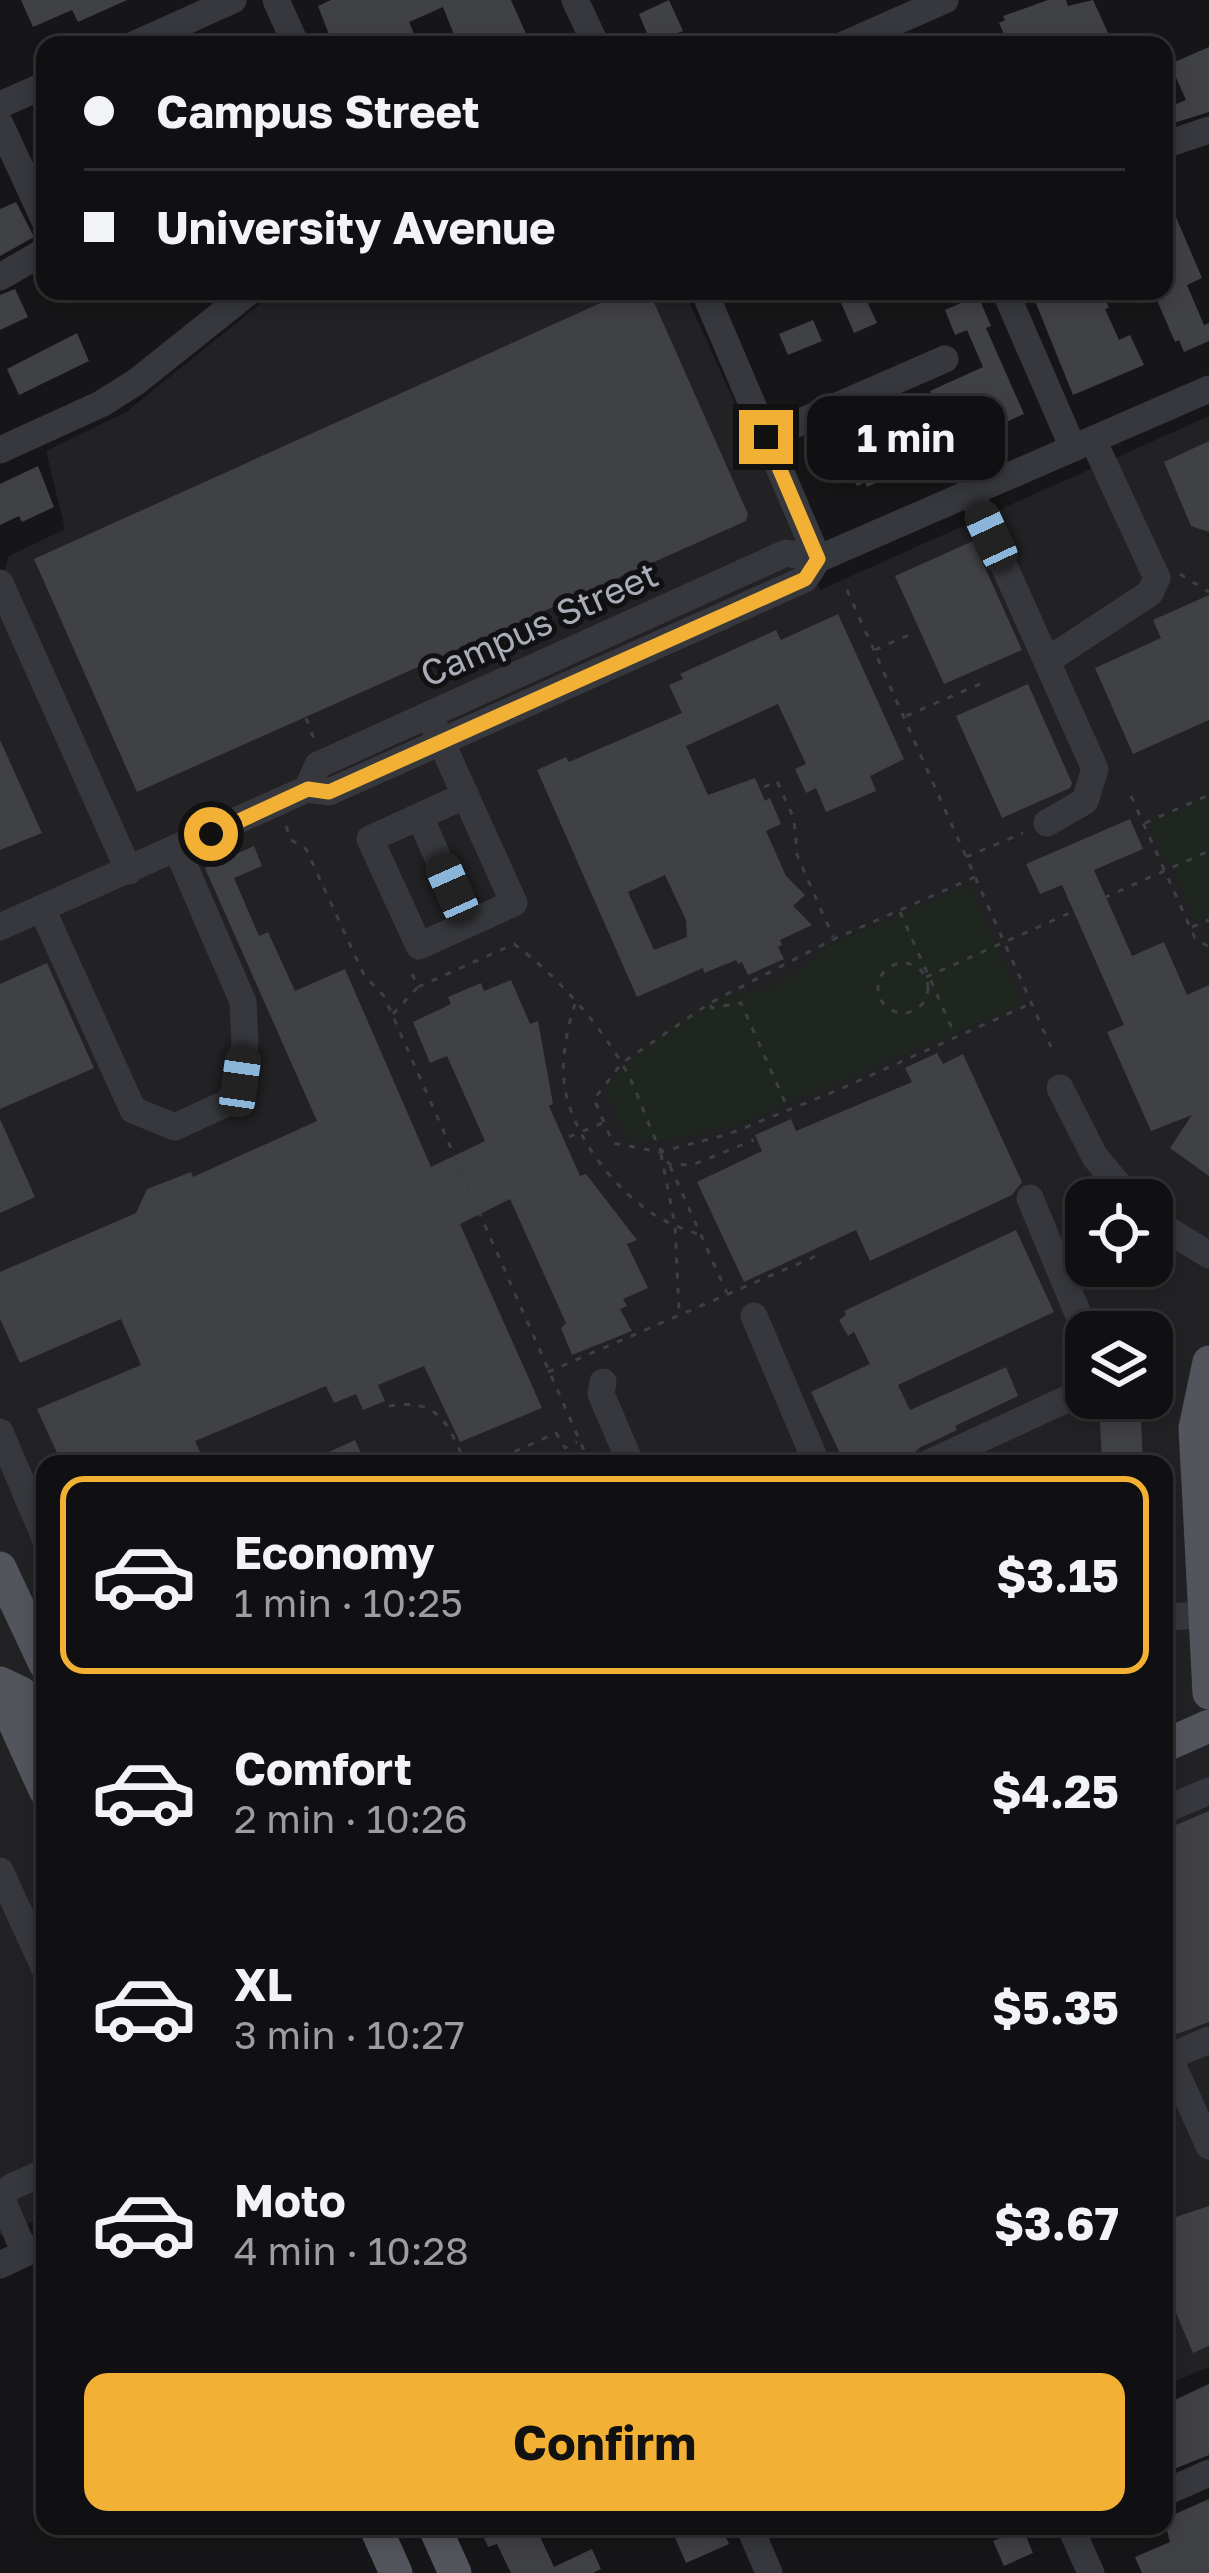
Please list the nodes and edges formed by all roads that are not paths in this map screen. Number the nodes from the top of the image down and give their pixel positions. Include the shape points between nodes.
1 (233, 0) edge
2 (276, 0) edge
3 (575, 0) edge
4 (945, 0) edge
5 (154, 36) edge
6 (292, 36) edge
7 (592, 36) edge
8 (863, 36) edge
9 (36, 89) edge
10 (0, 105) edge
11 (0, 124) edge
12 (1209, 130) edge
13 (1173, 142) edge
14 (36, 202) edge
15 (36, 256) edge
16 (0, 277) edge
17 (239, 300) edge
18 (708, 300) edge
19 (1010, 300) edge
20 (945, 359) dead end
21 (1209, 389) edge
22 (766, 437) junction
23 (1083, 444) junction
24 (0, 450) edge
25 (971, 492) junction
26 (818, 559) junction
27 (0, 584) edge
28 (1048, 660) junction
29 (429, 713) junction
30 (442, 742) junction
31 (308, 789) junction
32 (466, 795) junction
33 (419, 817) junction
34 (1047, 823) road end
35 (176, 849) junction
36 (129, 871) junction
37 (42, 909) junction
38 (467, 924) junction
39 (0, 927) edge
40 (1060, 1088) dead end
41 (1113, 1179) edge
42 (1030, 1198) dead end
43 (1173, 1233) edge
44 (1209, 1256) edge
45 (1077, 1311) edge
46 (754, 1316) dead end
47 (1209, 1362) edge
48 (603, 1382) dead end
49 (1065, 1400) edge
50 (0, 1432) edge
51 (627, 1455) edge
52 (813, 1455) edge
53 (947, 1455) edge
54 (36, 1517) edge
55 (0, 1568) edge
56 (1205, 1615) junction
57 (1173, 1617) edge
58 (36, 1645) edge
59 (0, 1687) edge
60 (1209, 1693) edge
61 (36, 1717) edge
62 (1209, 1726) edge
63 (1173, 1743) edge
64 (36, 1769) edge
65 (1209, 1791) edge
66 (1173, 1806) edge
67 (0, 1870) edge
68 (36, 1950) edge
69 (1209, 2039) edge
70 (1173, 2052) edge
71 (1173, 2069) edge
72 (1209, 2146) edge
73 (36, 2176) edge
74 (5, 2191) edge
75 (16, 2252) edge
76 (1209, 2473) edge
77 (1173, 2489) edge
78 (379, 2535) edge
79 (438, 2535) edge
80 (753, 2535) edge
81 (1079, 2535) edge
82 (396, 2573) edge
83 (455, 2573) edge
84 (770, 2573) edge
85 (1091, 2573) edge

1 - 5 street
2 - 6 street
3 - 7 street
4 - 8 street
9 - 10 street
11 - 14 street
12 - 13 street
15 - 16 street
17 - 24 street via 101,404
18 - 22 street
19 - 23 street
20 - 22 street
21 - 23 street, Campus Street
22 - 26 street
23 - 25 street, Campus Street
23 - 28 street via 1157,578 1150,593
25 - 26 street, Campus Street
25 - 28 street
26 - 29 street, Campus Street via 786,554
26 - 30 street, Campus Street via 805,579
27 - 36 street
28 - 34 street via 1095,769 1085,801
29 - 30 street
29 - 31 street, Campus Street via 318,765
30 - 31 street, Campus Street via 329,792
30 - 32 street
31 - 35 street, Campus Street
32 - 33 street
32 - 38 street via 514,903
33 - 38 street
33 - 38 street via 370,839 419,946
35 - 36 street, Campus Street
35 - 37 street via 243,1002 245,1043 229,1102 175,1127 134,1111
36 - 37 street, Campus Street
37 - 39 street, Campus Street
40 - 41 street
42 - 45 street
43 - 44 street
46 - 52 street
47 - 56 main road via 1195,1428
48 - 51 street
49 - 53 street
50 - 54 street
55 - 58 main road
56 - 57 street
56 - 60 main road
59 - 61 main road via 21,1693
59 - 64 main road
62 - 63 main road
65 - 66 street
67 - 68 street
69 - 70 street
71 - 72 street
73 - 74 street
74 - 75 street
76 - 77 street
78 - 82 main road
79 - 83 main road
80 - 84 street
81 - 85 street

